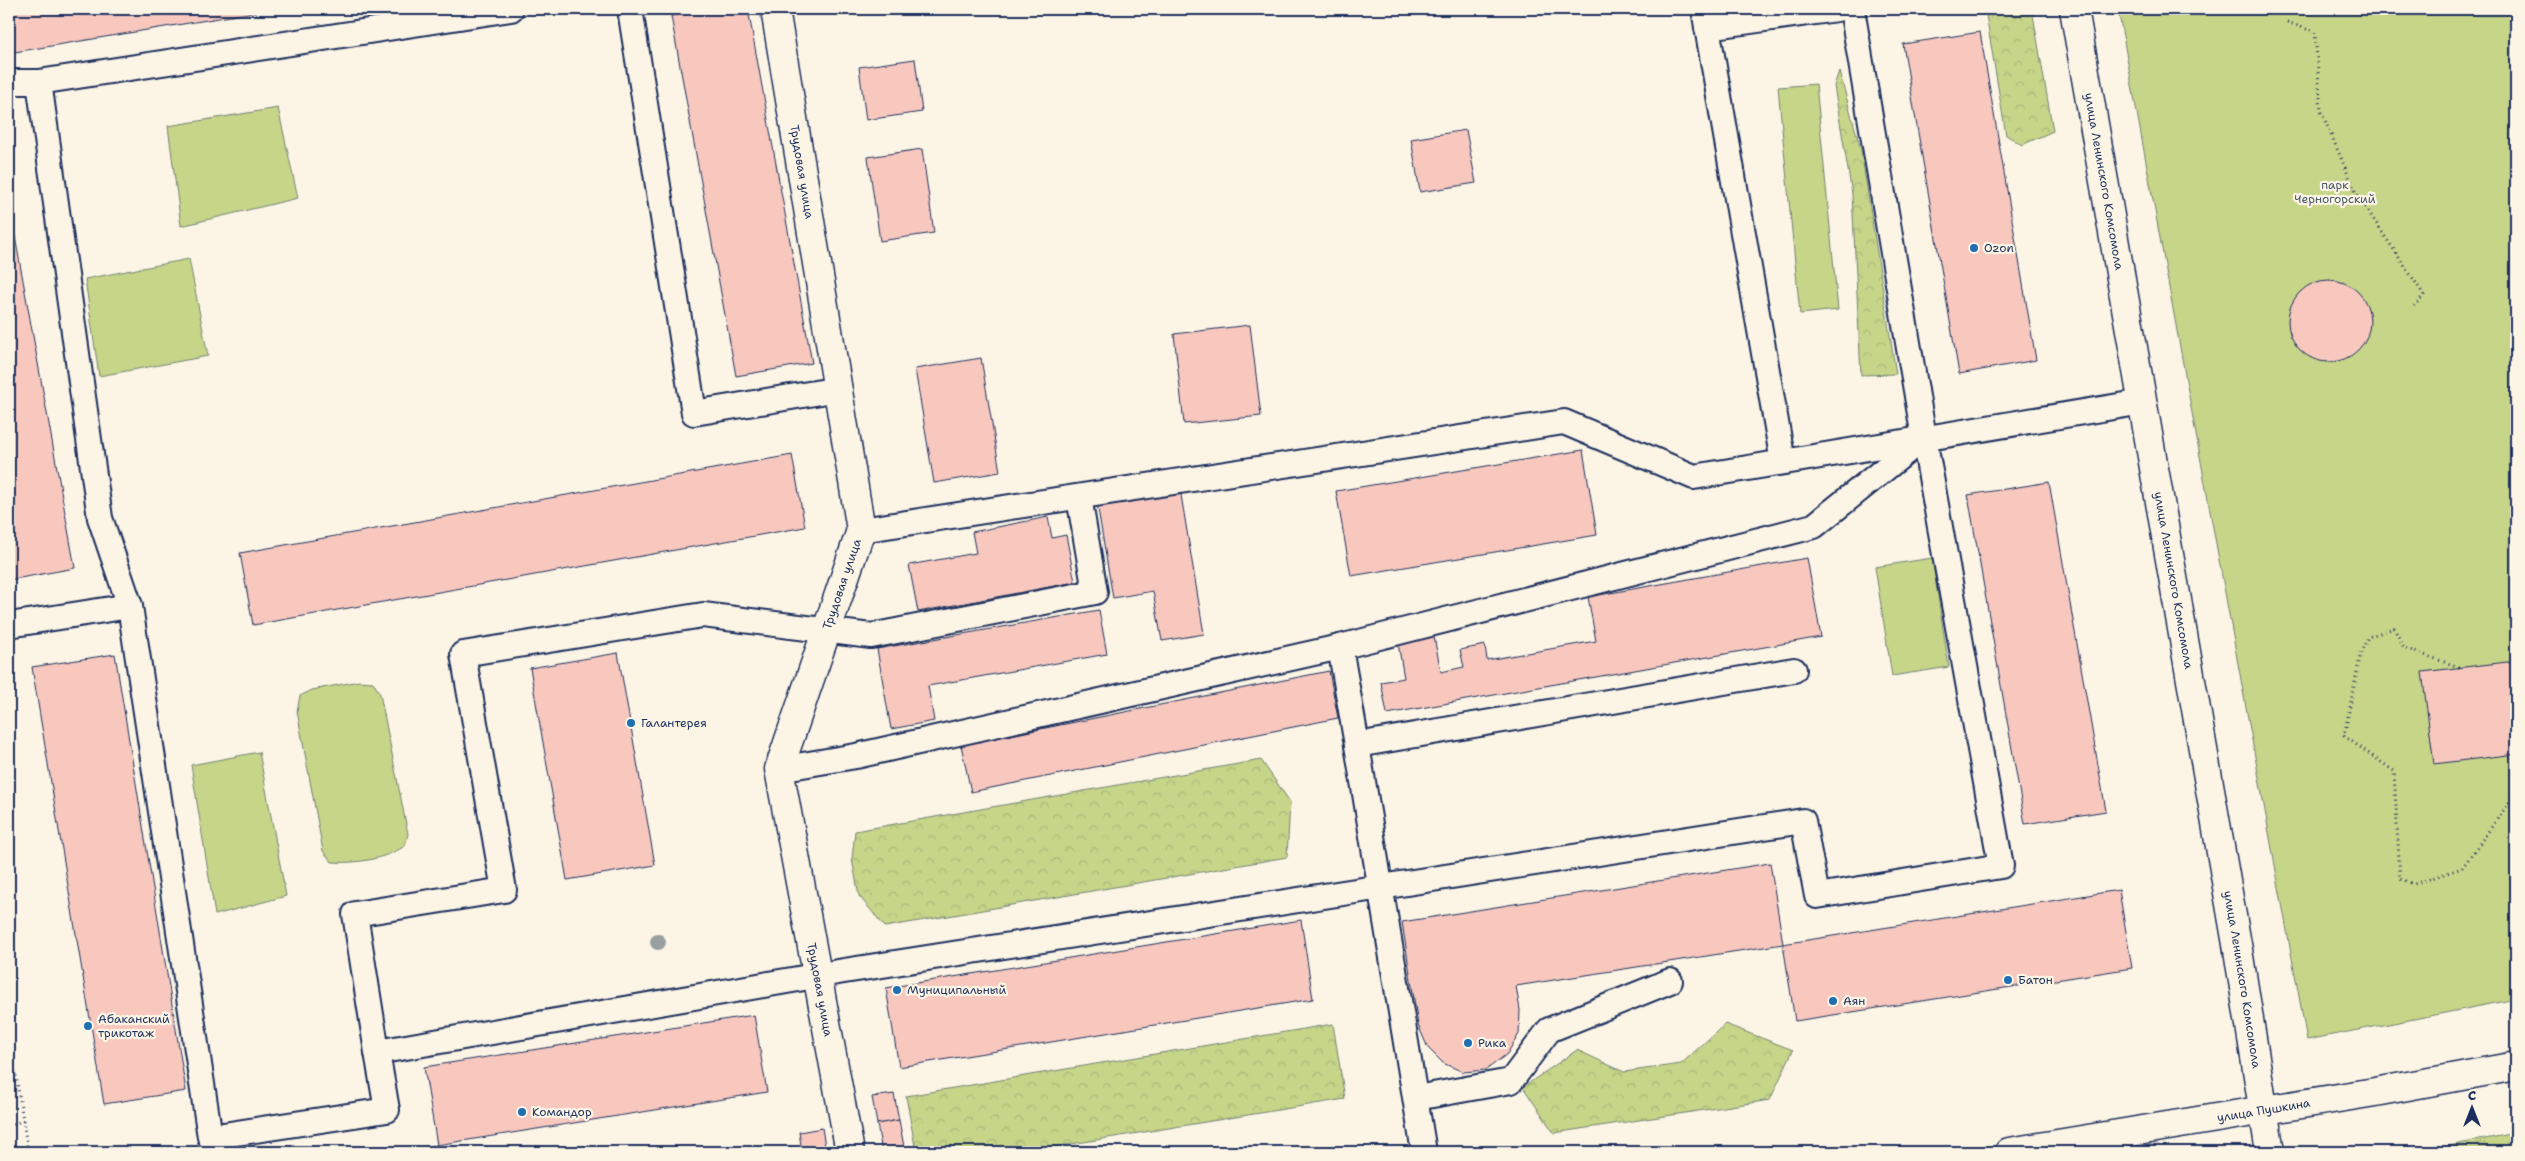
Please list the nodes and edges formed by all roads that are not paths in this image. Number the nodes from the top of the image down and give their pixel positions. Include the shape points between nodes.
1 (511, 9) edge
2 (630, 9) edge
3 (775, 9) edge
4 (1837, 9) edge
5 (1852, 9) edge
6 (2074, 9) edge
7 (1706, 18) edge
8 (9, 82) edge
9 (39, 82) junction
10 (838, 389) junction
11 (2143, 402) junction
12 (1924, 438) junction
13 (1783, 462) junction
14 (1080, 497) junction
15 (861, 530) junction
16 (130, 606) junction
17 (9, 625) edge
18 (826, 630) junction
19 (1340, 647) junction
20 (1794, 670) dead end
21 (1357, 745) junction
22 (779, 769) junction
23 (1380, 886) junction
24 (816, 977) junction
25 (1670, 981) dead end
26 (378, 1052) junction
27 (2516, 1066) edge
28 (1416, 1098) junction
29 (2263, 1110) junction
30 (850, 1152) edge
31 (1424, 1152) edge
32 (2009, 1152) edge
33 (2270, 1152) edge

1 - 9 lane
2 - 10 lane via 694,413
3 - 10 street, Трудовая улица
4 - 7 lane
5 - 12 lane
6 - 11 street, улица Ленинского Комсомола
7 - 13 lane
8 - 9 lane
9 - 16 lane via 100,518
10 - 15 street, Трудовая улица
11 - 12 lane
11 - 29 street, улица Ленинского Комсомола
12 - 13 lane
12 - 19 lane via 1814,526
12 - 23 lane via 2001,866 1816,896 1803,821
13 - 14 lane via 1694,477 1564,422
14 - 15 lane
14 - 18 lane via 1094,592 871,636
15 - 18 street, Трудовая улица
16 - 17 lane
16 - 26 lane via 210,1137 387,1110
18 - 22 street, Трудовая улица
18 - 26 lane via 703,615 463,654 504,890 355,914
19 - 21 lane
19 - 22 lane via 856,756
20 - 21 lane
21 - 23 lane
22 - 24 street, Трудовая улица
23 - 24 lane
23 - 28 lane
24 - 26 lane
24 - 30 street, Трудовая улица
25 - 28 lane via 1549,1030 1511,1081
27 - 29 street, улица Пушкина
28 - 31 lane
29 - 32 street, улица Пушкина
29 - 33 street, улица Ленинского Комсомола

